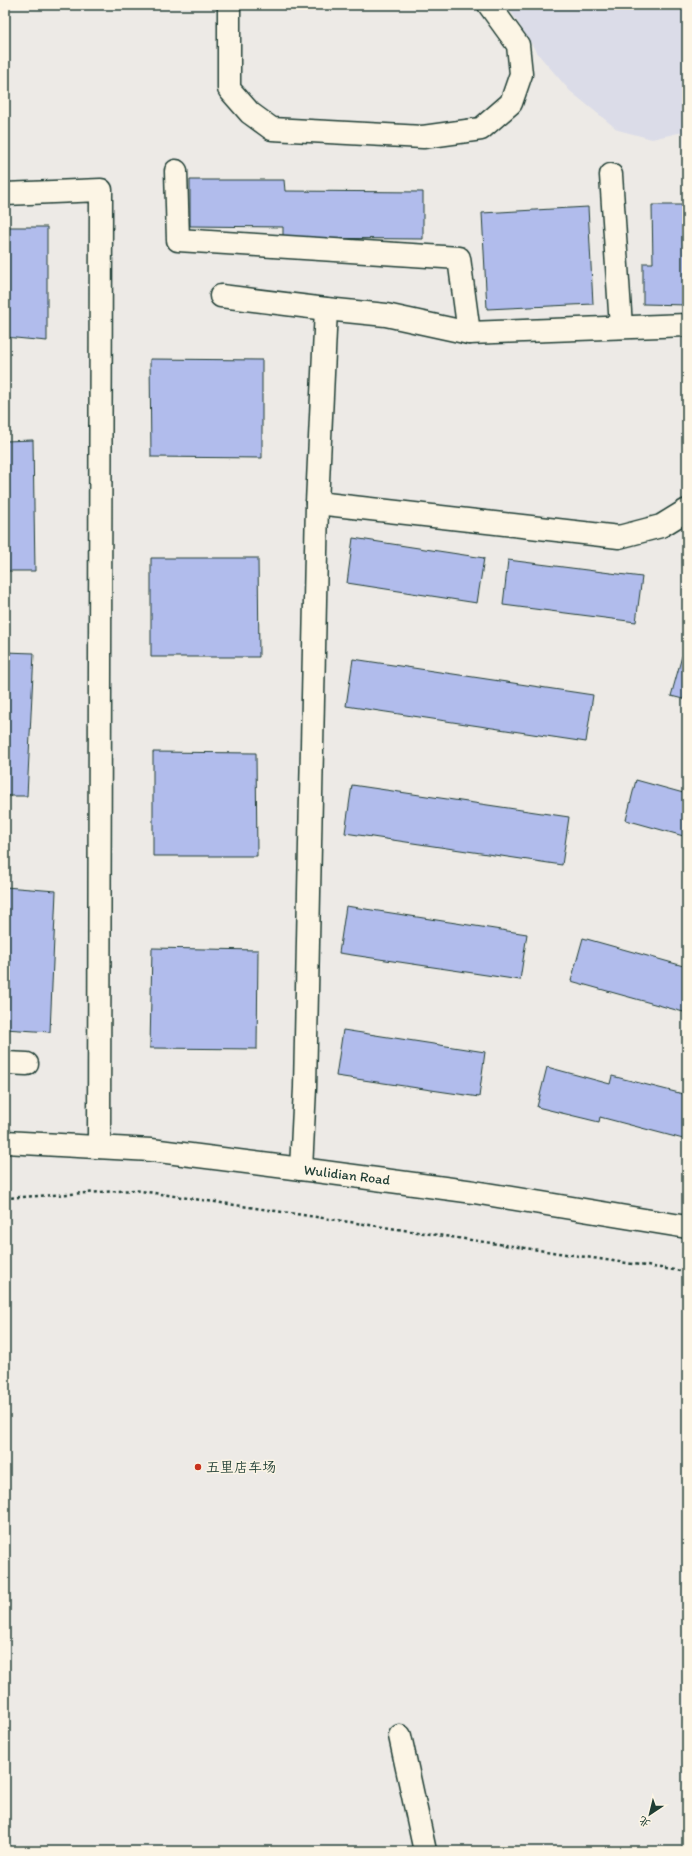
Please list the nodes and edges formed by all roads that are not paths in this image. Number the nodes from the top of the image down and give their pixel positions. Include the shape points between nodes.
1 (229, 5) edge
2 (489, 5) edge
3 (176, 171) dead end
4 (611, 175) dead end
5 (5, 194) edge
6 (221, 296) dead end
7 (326, 309) junction
8 (687, 326) edge
9 (621, 327) junction
10 (469, 333) junction
11 (317, 502) junction
12 (687, 510) edge
13 (5, 1063) edge
14 (27, 1064) dead end
15 (5, 1142) edge
16 (98, 1147) junction
17 (302, 1169) junction
18 (687, 1227) edge
19 (400, 1736) dead end
20 (425, 1851) edge

1 - 2 street via 229,89 250,113 272,129 423,137 481,129 512,103 521,74 518,45
3 - 10 street via 178,240 459,258
4 - 9 street
5 - 16 street via 101,190
6 - 7 street
7 - 10 street via 386,314
7 - 11 street
8 - 9 street
9 - 10 street
11 - 12 street via 619,537 661,526
11 - 17 street
13 - 14 street
15 - 16 street, Wulidian Road
16 - 17 street, Wulidian Road via 152,1150
17 - 18 street, Wulidian Road via 474,1192
19 - 20 street

